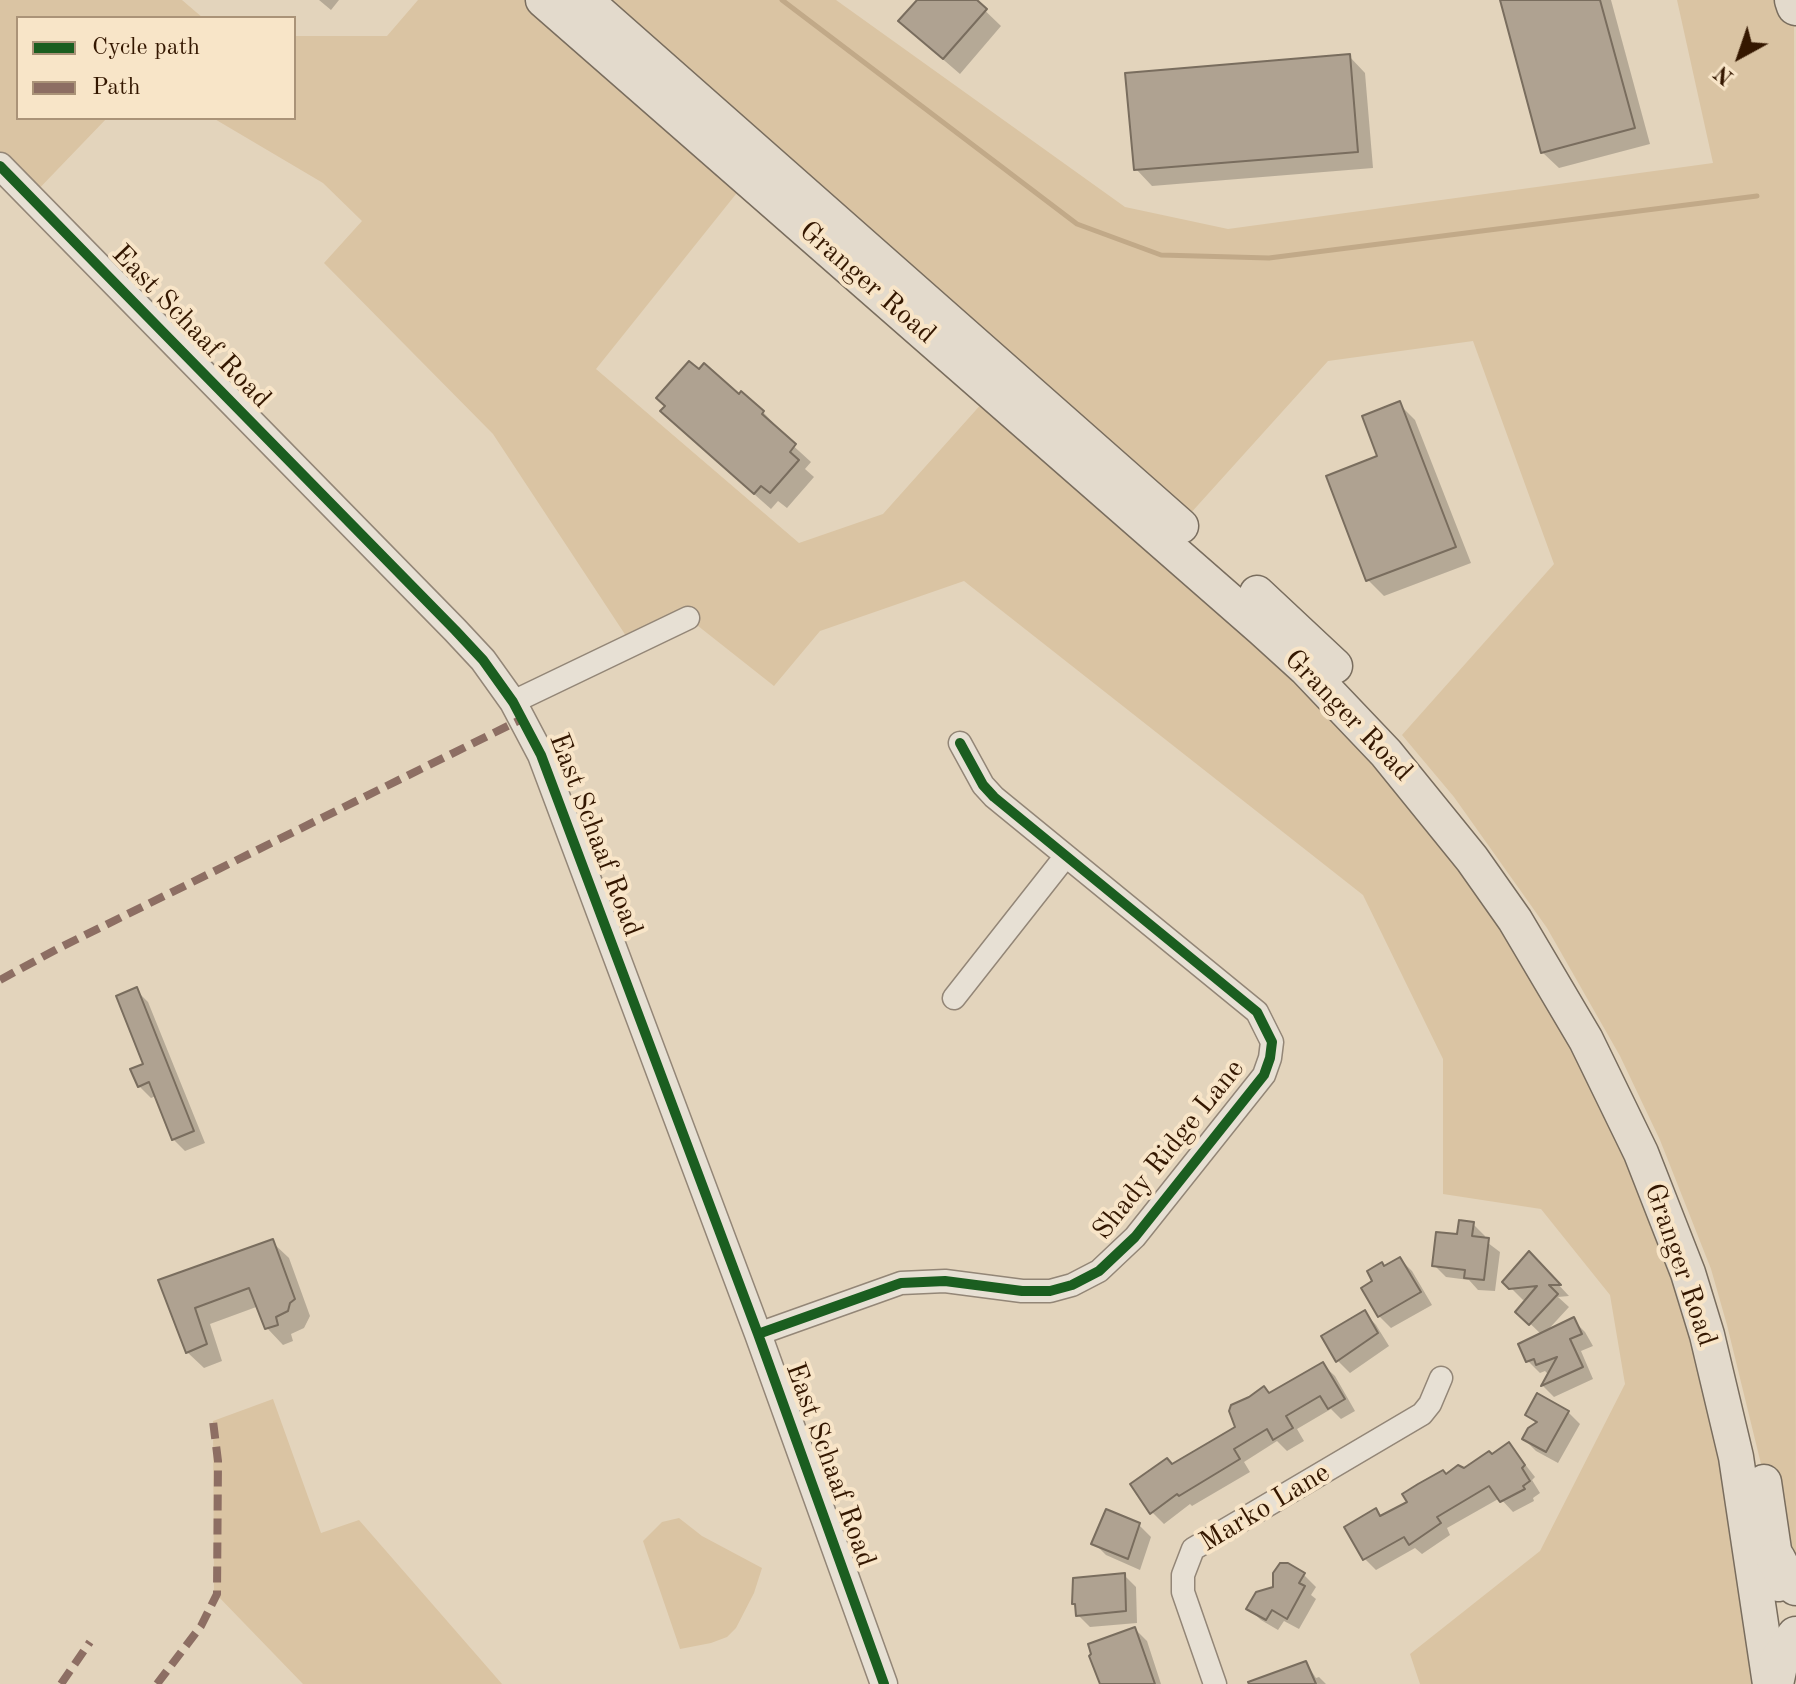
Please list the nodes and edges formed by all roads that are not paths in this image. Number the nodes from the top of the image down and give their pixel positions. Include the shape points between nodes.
1 (543, 0) edge
2 (585, 0) edge
3 (1794, 0) edge
4 (1796, 6) edge
5 (0, 166) edge
6 (1173, 534) junction
7 (688, 618) dead end
8 (513, 702) junction
9 (960, 743) dead end
10 (1065, 857) junction
11 (954, 998) dead end
12 (758, 1334) junction
13 (1441, 1378) dead end
14 (1786, 1572) edge
15 (1791, 1656) edge
16 (884, 1684) edge
17 (1215, 1684) edge
18 (1772, 1684) edge

1 - 6 main road, Granger Road
2 - 6 main road, Granger Road
3 - 4 highway
5 - 8 street, East Schaaf Road via 464,640
6 - 14 main road, Granger Road via 1297,628 1402,735 1511,874 1587,994 1660,1140 1711,1269
6 - 18 main road, Granger Road via 1432,807 1515,920 1586,1040 1641,1153 1707,1335 1736,1457
7 - 8 street
8 - 12 street, East Schaaf Road via 541,755
9 - 10 street, Shady Ridge Lane via 983,785
10 - 11 street
10 - 12 street, Shady Ridge Lane via 1257,1012 1272,1042 1264,1075 1120,1254 1072,1285 1022,1291 945,1281 901,1283
12 - 16 street, East Schaaf Road
13 - 17 street, Marko Lane via 1422,1414 1193,1549 1183,1592
14 - 15 main road, Granger Road
15 - 18 highway via 1779,1661

